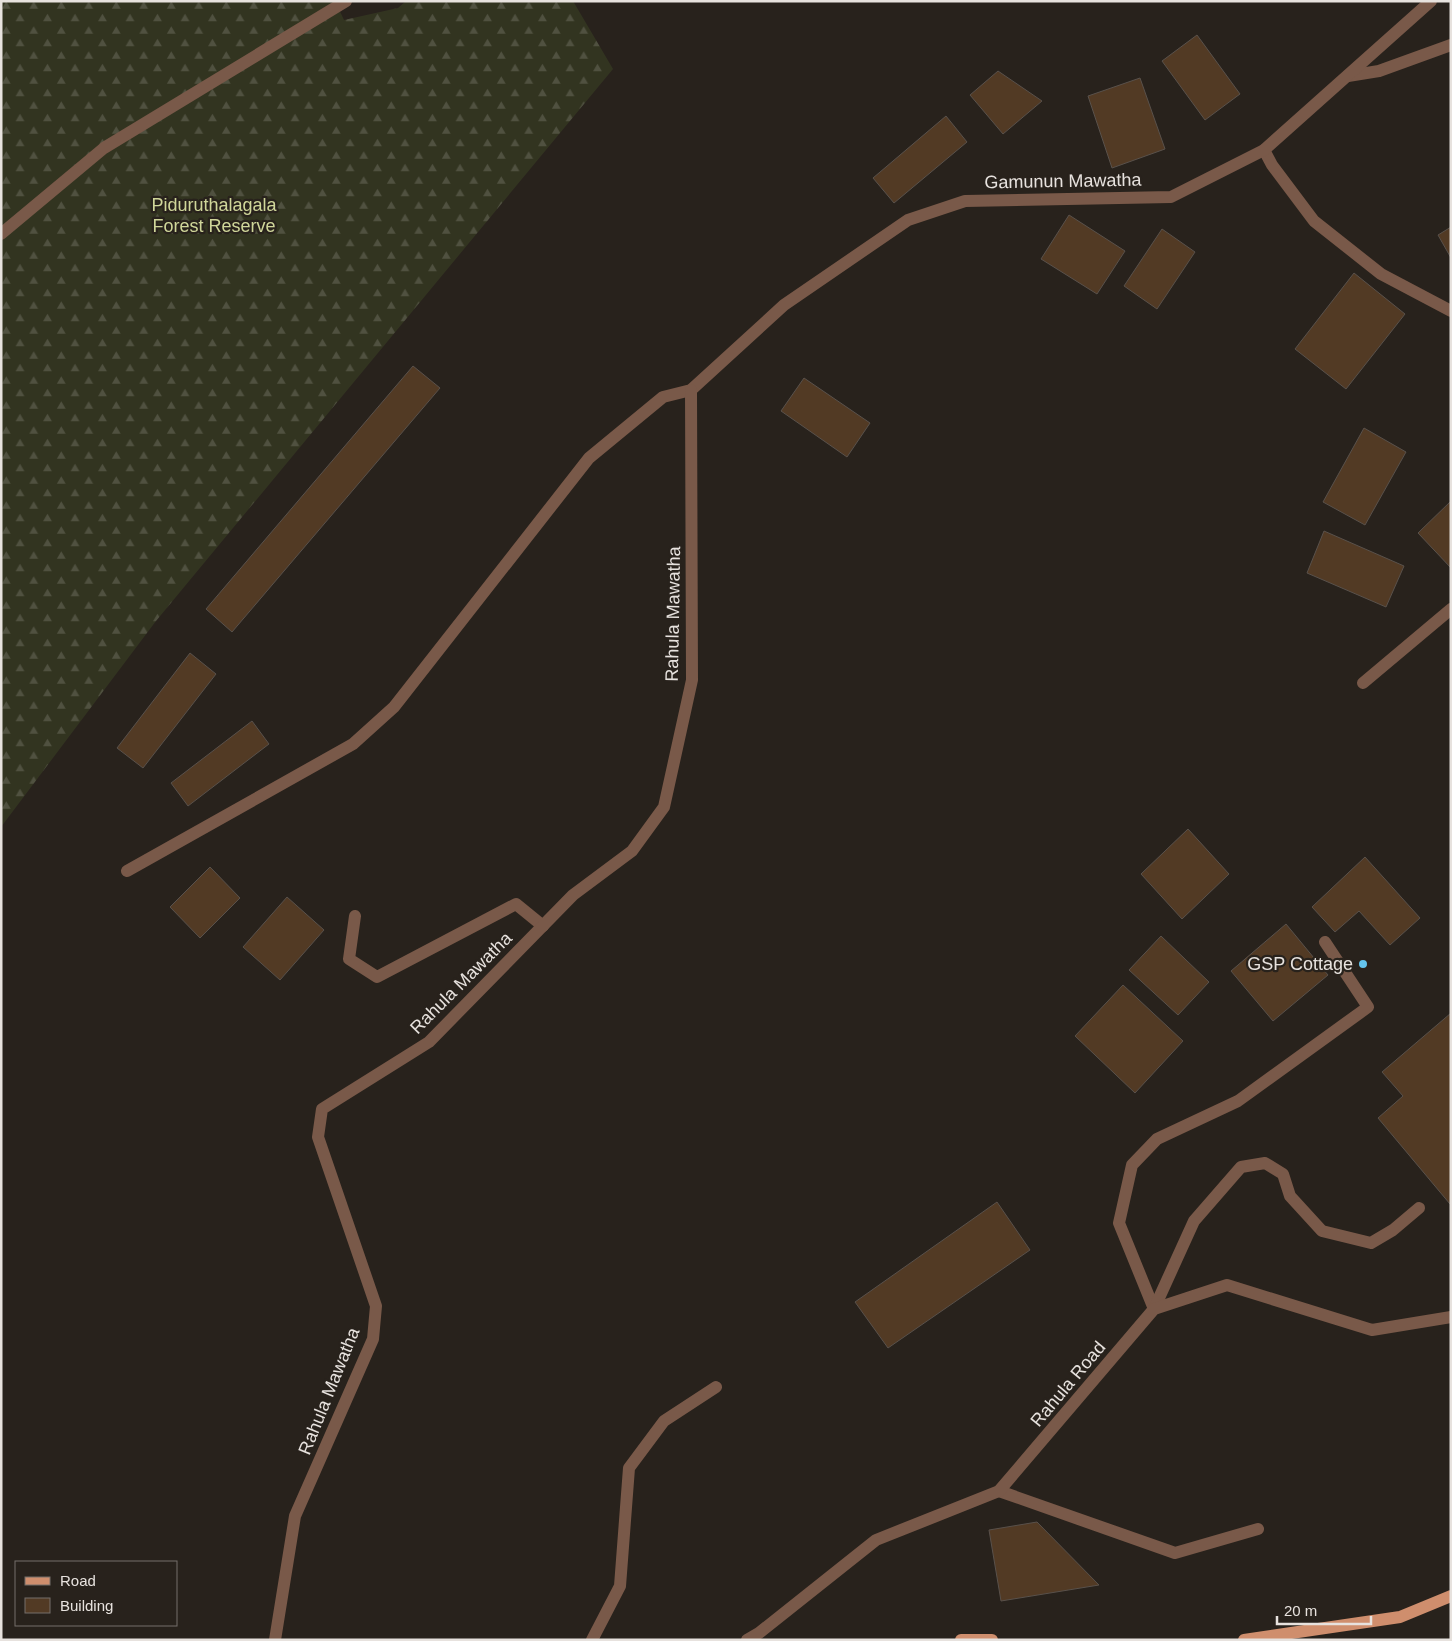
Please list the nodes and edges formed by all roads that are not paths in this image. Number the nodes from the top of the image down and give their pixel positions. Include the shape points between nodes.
1 (346, 1) edge
2 (1431, 1) edge
3 (1451, 44) edge
4 (1348, 76) junction
5 (1264, 150) junction
6 (1, 234) edge
7 (1451, 311) edge
8 (691, 390) junction
9 (1451, 608) edge
10 (1363, 683) dead end
11 (127, 871) dead end
12 (355, 916) dead end
13 (543, 926) junction
14 (1324, 942) dead end
15 (1419, 1208) dead end
16 (1154, 1309) junction
17 (1451, 1317) edge
18 (716, 1387) dead end
19 (999, 1491) junction
20 (1258, 1529) dead end
21 (1451, 1596) edge
22 (275, 1640) edge
23 (592, 1640) edge
24 (747, 1640) edge
25 (961, 1640) edge
26 (992, 1640) edge
27 (1244, 1640) edge

1 - 6 street via 104,148
2 - 4 street, Gamunun Mawatha
3 - 4 street via 1379,71
4 - 5 street, Gamunun Mawatha
5 - 7 street via 1314,221 1381,274
5 - 8 street, Gamunun Mawatha via 1171,197 965,200 908,220 784,305
8 - 11 street via 663,397 589,458 394,707 353,744
8 - 13 street, Rahula Mawatha via 692,680 664,807 632,851 573,895
9 - 10 street
12 - 13 street via 349,959 377,977 516,904
13 - 22 street, Rahula Mawatha via 429,1042 322,1109 318,1137 376,1306 373,1339 295,1516
14 - 16 street via 1368,1007 1238,1101 1157,1139 1132,1166 1119,1222
15 - 16 street, Rahula Road via 1371,1243 1322,1231 1290,1196 1283,1174 1265,1163 1241,1167 1194,1221
16 - 17 street via 1227,1285 1372,1330
16 - 19 street, Rahula Road
18 - 23 street via 664,1421 629,1468 620,1586
19 - 20 street via 1175,1553
19 - 24 street, Rahula Road via 876,1540
21 - 27 main road via 1400,1617
25 - 26 main road

